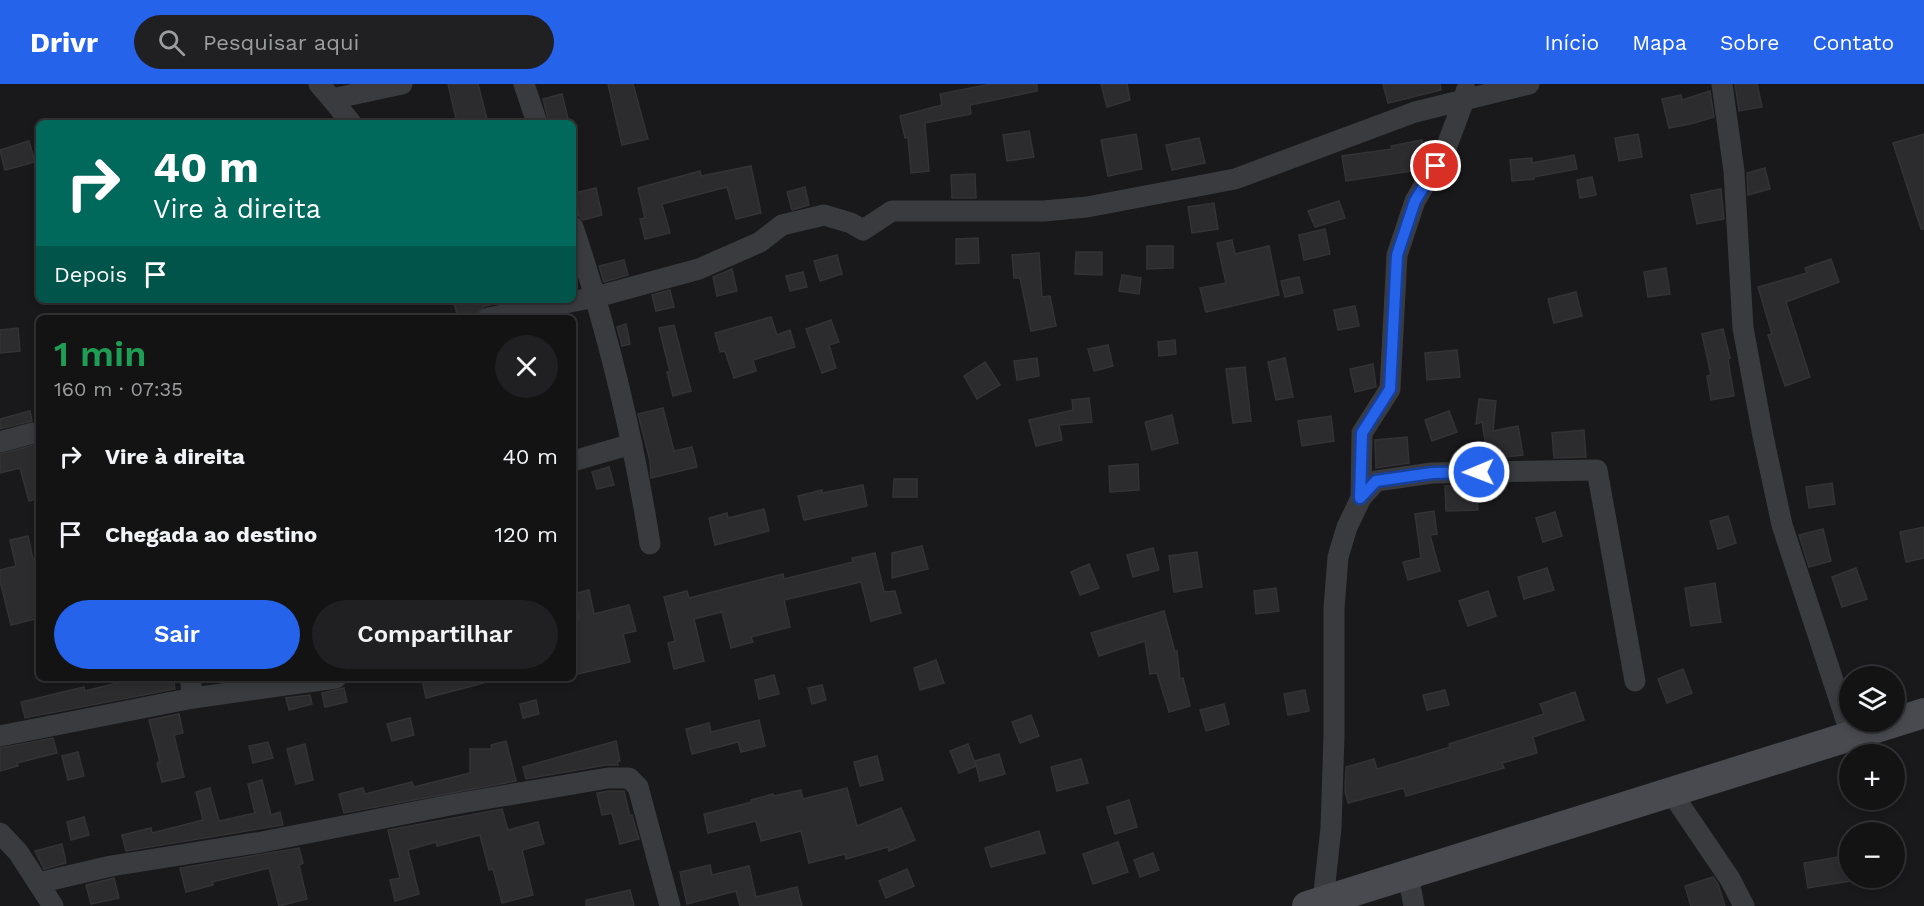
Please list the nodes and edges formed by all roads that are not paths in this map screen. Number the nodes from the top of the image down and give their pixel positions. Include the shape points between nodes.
1 (402, 84) edge
2 (524, 84) edge
3 (1529, 84) edge
4 (1722, 84) edge
5 (325, 92) edge
6 (1466, 92) edge
7 (348, 120) edge
8 (536, 120) edge
9 (576, 236) edge
10 (596, 297) junction
11 (576, 301) edge
12 (565, 303) edge
13 (503, 315) edge
14 (33, 433) dead end
15 (0, 442) edge
16 (632, 444) junction
17 (576, 460) edge
18 (1360, 498) junction
19 (650, 544) dead end
20 (293, 681) edge
21 (1635, 681) dead end
22 (192, 688) edge
23 (1924, 713) edge
24 (1851, 735) junction
25 (0, 736) edge
26 (1671, 792) junction
27 (0, 833) edge
28 (1408, 875) junction
29 (38, 884) junction
30 (1315, 904) edge
31 (53, 906) edge
32 (670, 906) edge
33 (1414, 906) edge
34 (1744, 906) edge

1 - 5 street
2 - 8 street
3 - 6 street
4 - 24 street via 1734,171 1743,328 1763,436 1782,525
5 - 7 street
6 - 10 street via 1235,179 1087,207 1044,211 892,211 863,230 824,215 782,225 760,242 699,269
6 - 18 street via 1446,148 1415,201 1397,255 1390,389 1362,433
9 - 10 street
10 - 11 street
10 - 16 street
12 - 13 street
14 - 15 street
16 - 17 street
16 - 19 street
18 - 21 street via 1376,481 1432,473 1597,470
18 - 30 street via 1338,557 1331,828
20 - 22 street
22 - 25 street
23 - 24 main road
24 - 26 main road
26 - 28 main road
26 - 34 street
27 - 29 street via 18,852
28 - 30 main road
28 - 33 street
29 - 31 street
29 - 32 street via 111,866 262,842 467,802 608,778 629,778 638,787

